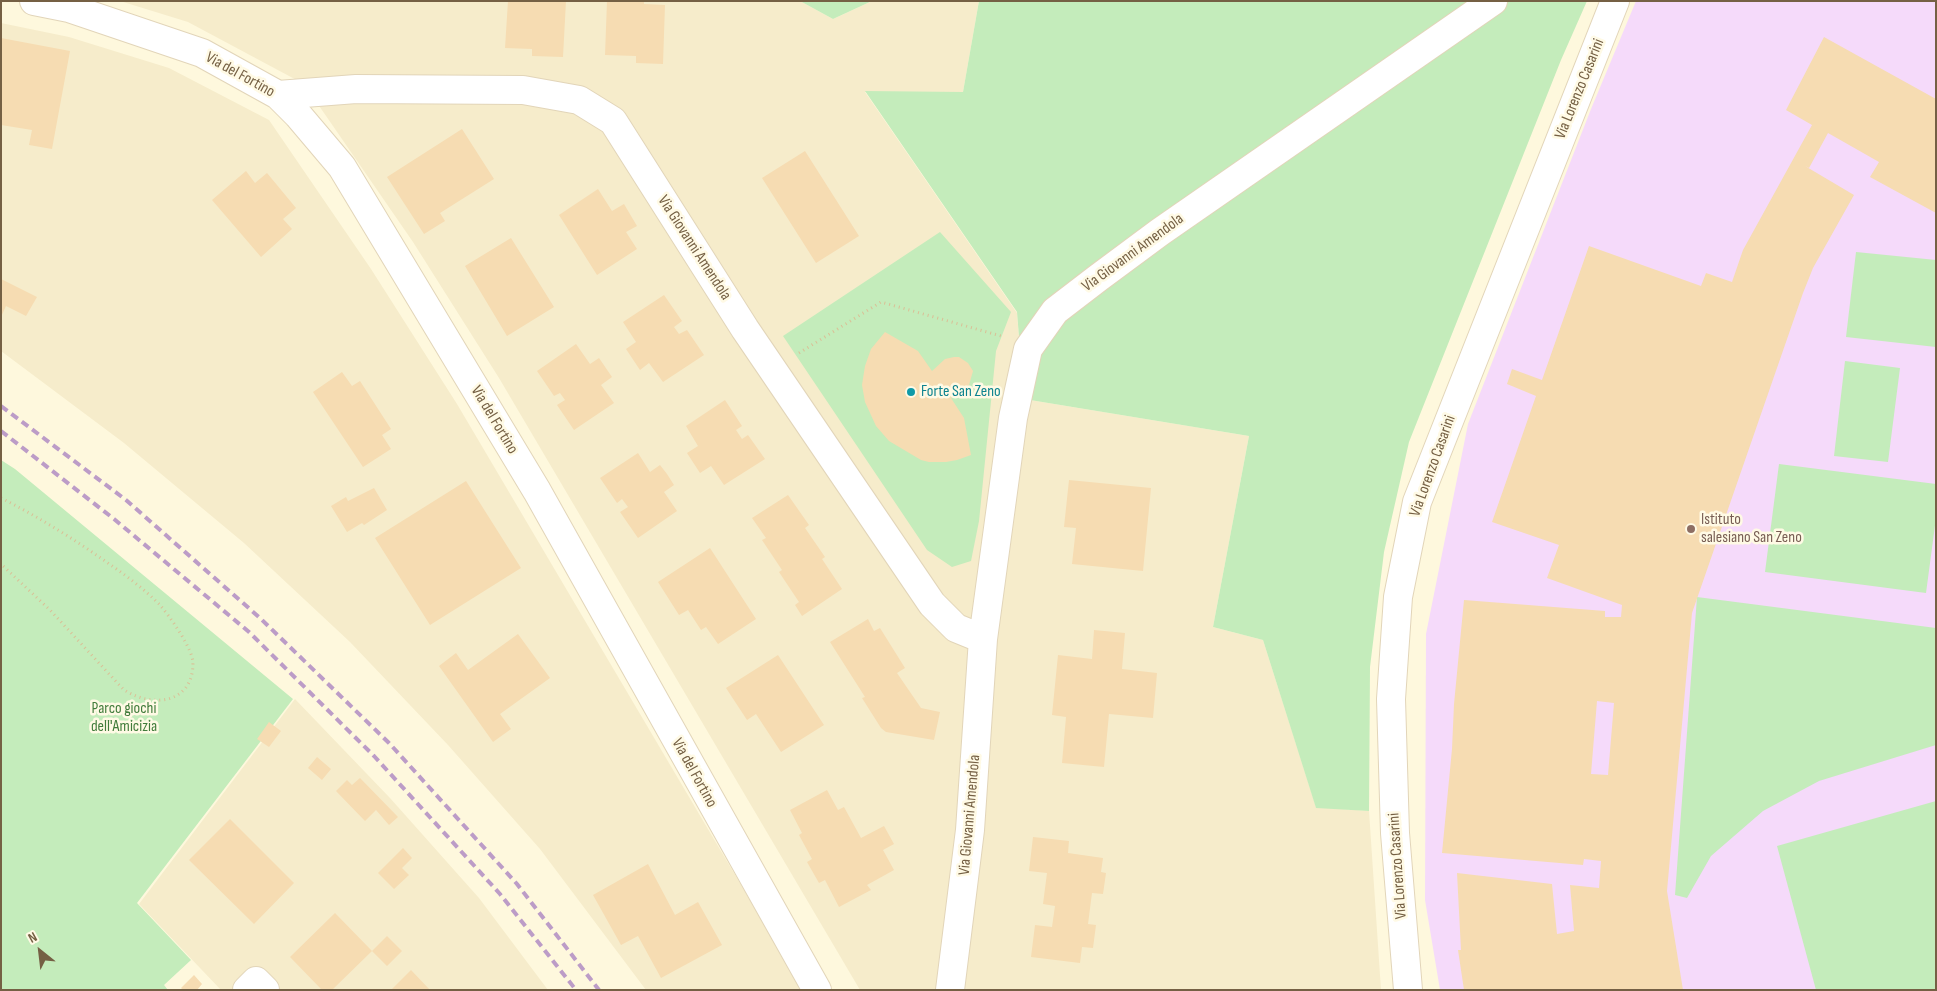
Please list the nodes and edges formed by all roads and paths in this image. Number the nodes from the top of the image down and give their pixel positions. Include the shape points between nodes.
1 (34, 1) edge
2 (1493, 1) edge
3 (1615, 1) edge
4 (278, 95) junction
5 (1004, 337) dead end
6 (793, 357) dead end
7 (1, 498) edge
8 (1, 564) edge
9 (983, 640) junction
10 (817, 990) edge
11 (950, 990) edge
12 (1408, 990) edge

1 - 4 street, Via del Fortino via 69,8 202,53
2 - 9 street, Via Giovanni Amendola via 1160,232 1055,311 1028,349 1026,358 1013,418
3 - 12 street, Via Lorenzo Casarini via 1417,502 1398,597 1391,699 1394,832
4 - 9 street, Via Giovanni Amendola via 356,89 522,90 580,100 613,121 745,329 932,604 956,628
4 - 10 street, Via del Fortino via 342,167 368,209 537,492
5 - 6 path via 881,302
7 - 8 path via 76,541 160,605 185,642 193,662 190,678 182,692 160,702 133,696 123,689 50,610
9 - 11 street, Via Giovanni Amendola via 970,830

